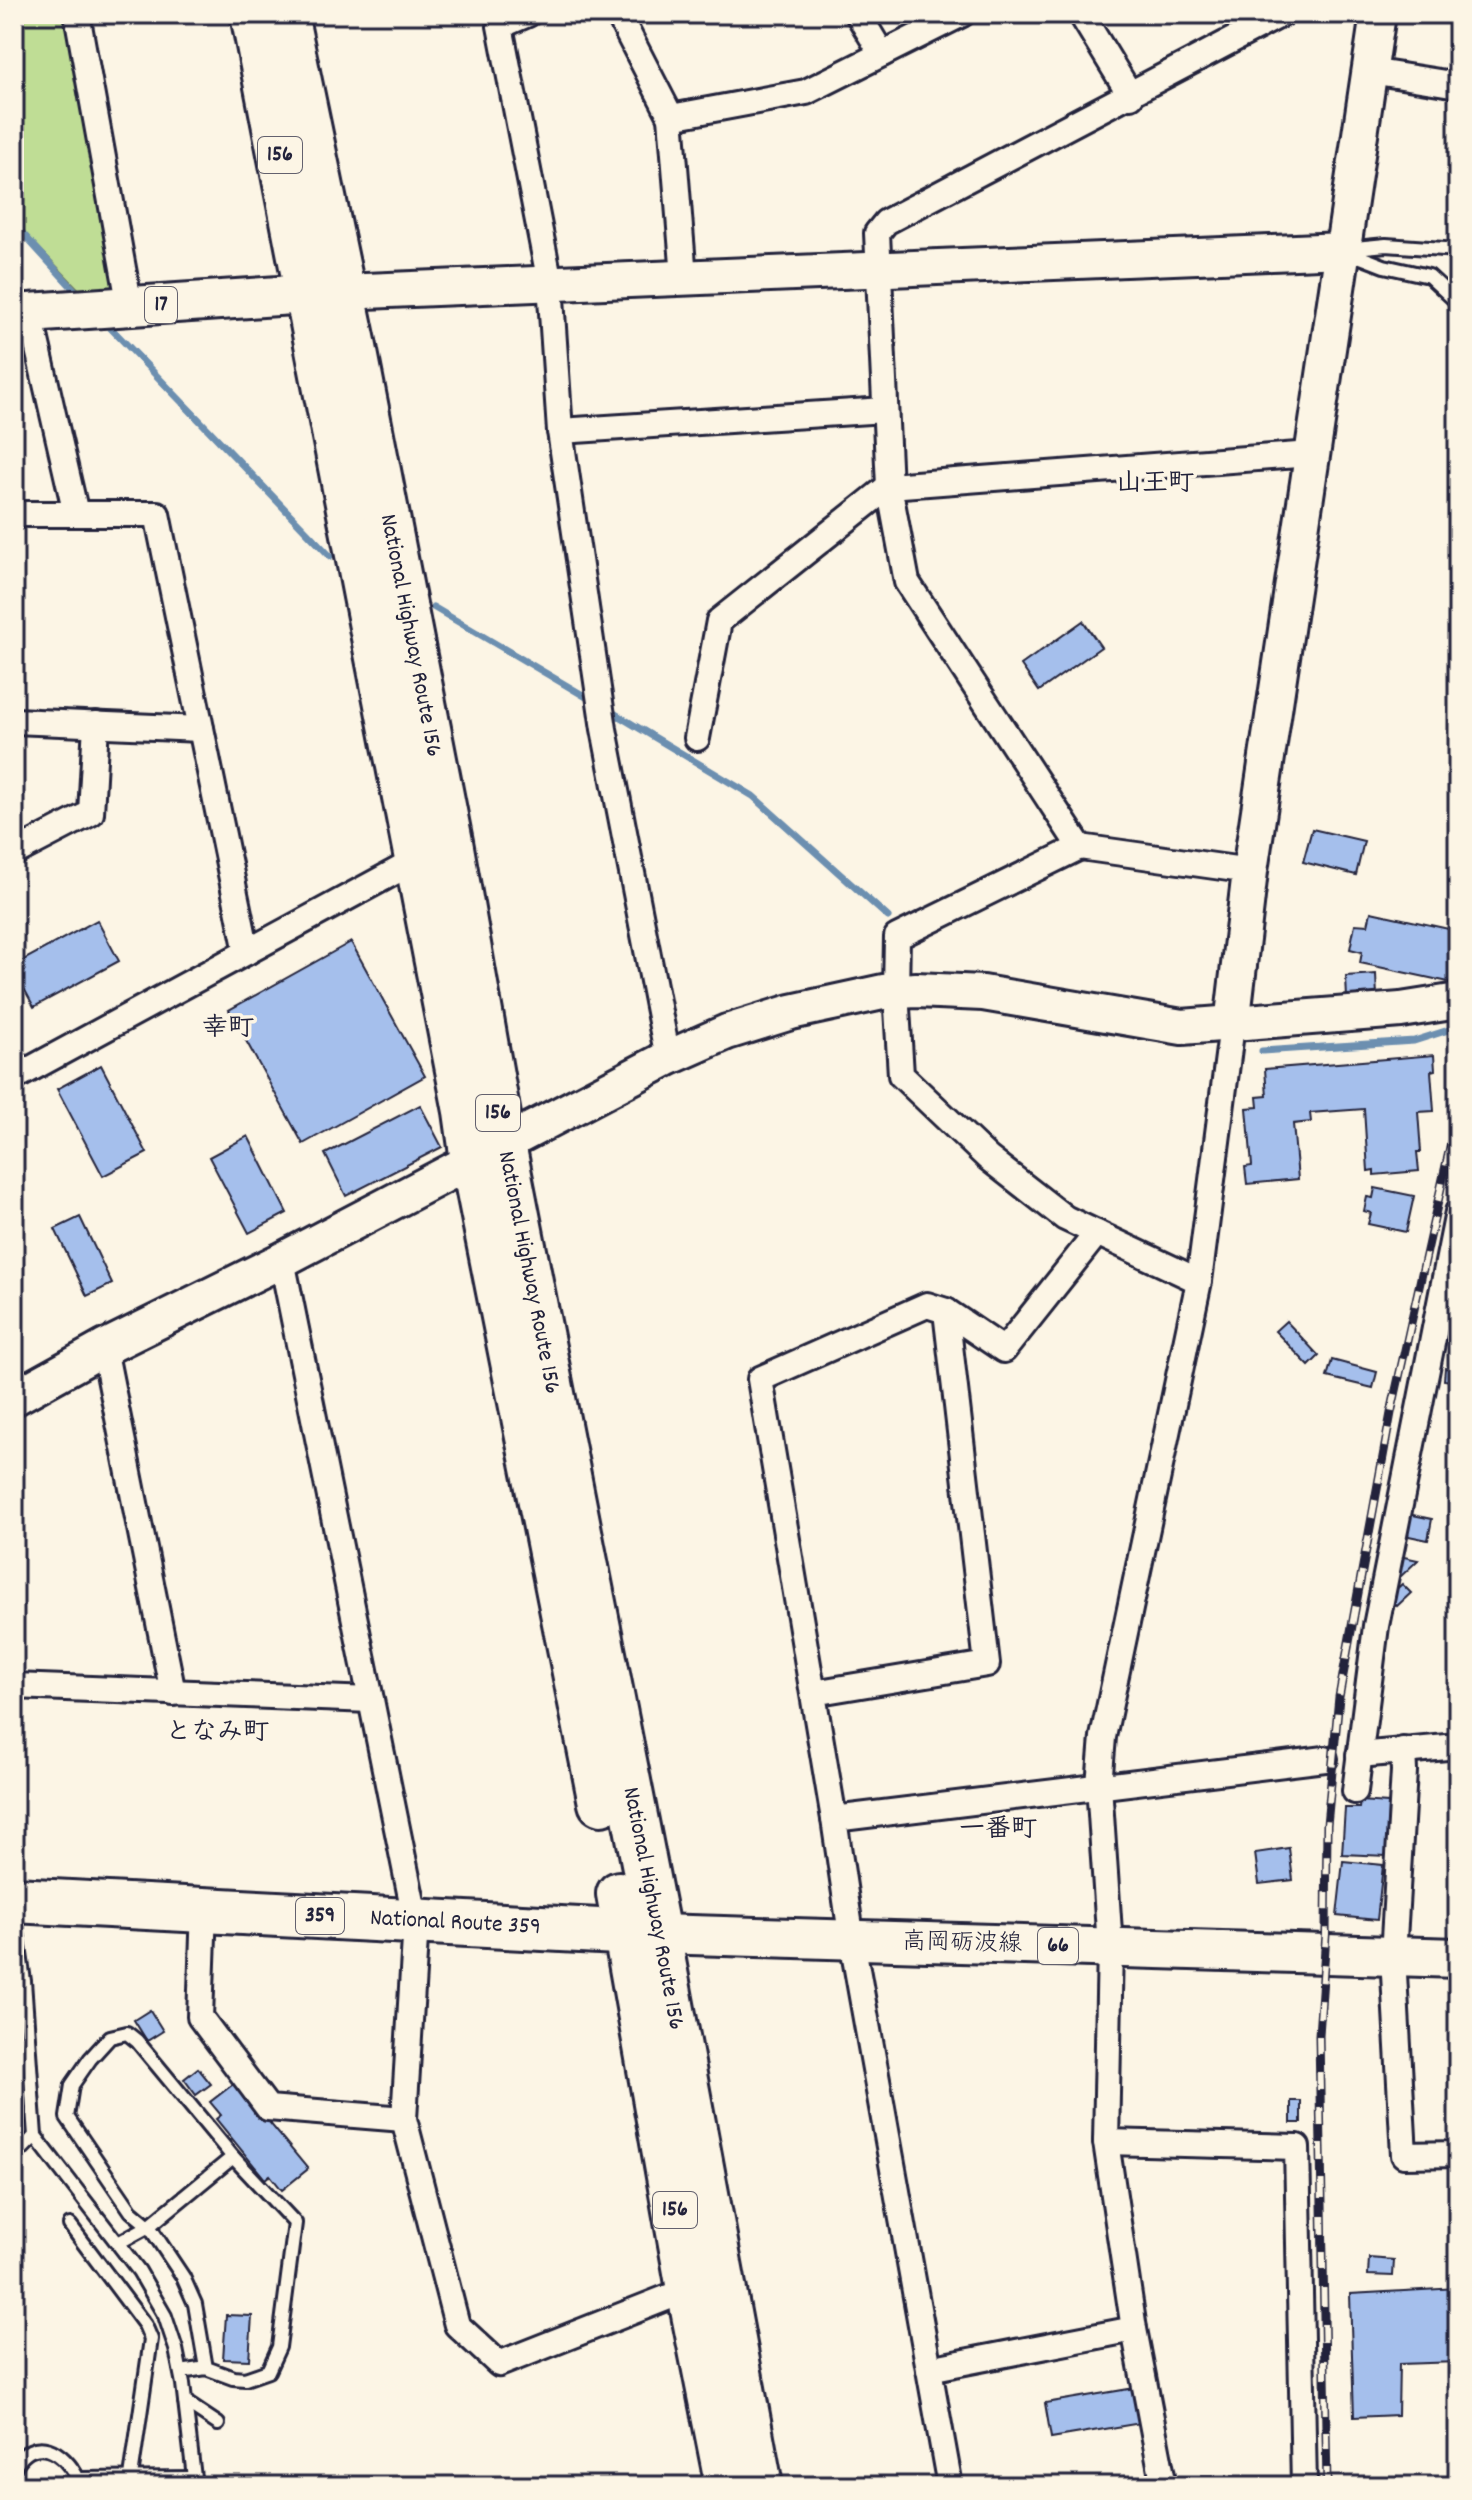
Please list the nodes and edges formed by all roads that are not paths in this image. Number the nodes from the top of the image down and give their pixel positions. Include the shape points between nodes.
1 (77, 14) edge
2 (253, 14) edge
3 (285, 14) edge
4 (528, 14) edge
5 (618, 14) edge
6 (858, 14) edge
7 (962, 14) edge
8 (1081, 14) edge
9 (1282, 14) edge
10 (1378, 14) edge
11 (882, 54) junction
12 (1370, 71) junction
13 (1458, 85) edge
14 (1131, 96) junction
15 (671, 117) junction
16 (1342, 250) junction
17 (1458, 250) edge
18 (878, 269) junction
19 (684, 277) junction
20 (550, 283) junction
21 (324, 294) junction
22 (1458, 303) edge
23 (130, 307) junction
24 (22, 314) edge
25 (885, 410) junction
26 (560, 431) junction
27 (1311, 454) junction
28 (889, 486) junction
29 (14, 514) edge
30 (76, 514) junction
31 (14, 721) edge
32 (96, 724) junction
33 (201, 729) junction
34 (697, 738) dead end
35 (1080, 847) junction
36 (433, 851) junction
37 (14, 853) edge
38 (1250, 871) junction
39 (247, 952) junction
40 (896, 991) junction
41 (1458, 1001) edge
42 (1232, 1025) junction
43 (668, 1058) junction
44 (14, 1078) edge
45 (488, 1153) junction
46 (1458, 1212) edge
47 (1097, 1233) junction
48 (282, 1260) junction
49 (1199, 1281) junction
50 (946, 1311) junction
51 (104, 1348) junction
52 (14, 1398) edge
53 (14, 1686) edge
54 (173, 1693) junction
55 (813, 1693) junction
56 (371, 1700) junction
57 (1458, 1746) edge
58 (1403, 1750) junction
59 (1359, 1755) junction
60 (1325, 1759) dead end
61 (1099, 1785) junction
62 (1355, 1791) dead end
63 (834, 1819) junction
64 (14, 1900) edge
65 (204, 1909) junction
66 (14, 1912) edge
67 (416, 1922) junction
68 (642, 1933) junction
69 (852, 1941) junction
70 (1110, 1947) junction
71 (1393, 1956) junction
72 (1458, 1958) edge
73 (404, 2119) junction
74 (35, 2136) junction
75 (1106, 2142) junction
76 (1458, 2154) edge
77 (14, 2157) edge
78 (233, 2157) junction
79 (70, 2225) dead end
80 (149, 2226) junction
81 (118, 2243) junction
82 (689, 2289) junction
83 (1134, 2329) junction
84 (206, 2368) junction
85 (929, 2369) junction
86 (181, 2372) junction
87 (185, 2402) junction
88 (218, 2424) dead end
89 (14, 2468) edge
90 (77, 2482) edge
91 (195, 2482) edge
92 (131, 2483) edge
93 (728, 2486) edge
94 (760, 2486) edge
95 (950, 2486) edge
96 (1164, 2486) edge
97 (1304, 2486) edge

1 - 23 street
2 - 21 highway, National Highway Route 156 / 156
3 - 21 highway, National Highway Route 156 / 156
4 - 20 street via 500,26
5 - 15 street
6 - 11 street
7 - 11 street
8 - 14 street
9 - 14 street
10 - 12 street
11 - 15 street via 806,92
12 - 13 street
12 - 16 street
14 - 18 street via 886,222 877,233
15 - 19 street
16 - 17 lane via 1386,245
16 - 18 street
16 - 22 lane via 1429,276
16 - 27 street
18 - 19 street
18 - 25 street
19 - 20 street
20 - 21 street
20 - 26 street
21 - 23 main road, 17
21 - 36 highway, National Highway Route 156 / 156
23 - 24 main road, 17
24 - 30 street
25 - 26 street
25 - 28 street
26 - 43 street via 604,729
27 - 28 street
27 - 38 street
28 - 34 street via 719,621
28 - 35 street via 907,582
29 - 30 street
30 - 33 street via 157,514
31 - 32 street
32 - 33 street
32 - 37 street via 91,813
33 - 39 street
35 - 38 street
35 - 40 street via 897,937
36 - 39 street
36 - 45 highway, National Highway Route 156 / 156
38 - 42 street
39 - 44 street
40 - 42 street via 983,993 1182,1027
40 - 43 street via 791,1012
40 - 47 street via 901,1075 988,1158 1065,1218
41 - 42 street
42 - 49 street
43 - 45 street
45 - 48 street
45 - 68 highway, National Highway Route 156 / 156
46 - 59 street via 1376,1626
47 - 49 street
47 - 50 street via 1004,1350
48 - 51 street
48 - 56 street
49 - 61 street via 1103,1737
50 - 55 street via 927,1305 760,1379
50 - 55 street via 987,1664
51 - 52 street
51 - 54 street
53 - 54 street
54 - 56 street
55 - 63 street
56 - 67 street
57 - 58 street
58 - 59 street
58 - 71 street
59 - 62 street
60 - 61 street
61 - 63 street
61 - 70 street
63 - 69 street
64 - 65 highway, National Route 359 / 359
65 - 67 highway, National Route 359 / 359
65 - 73 street via 200,2017 268,2108
66 - 74 lane
67 - 68 highway, National Route 359 / 359
67 - 73 street
68 - 69 main road, 高岡砺波線 / 66
68 - 82 highway, National Highway Route 156 / 156
68 - 94 highway, National Highway Route 156 / 156
69 - 70 main road, 高岡砺波線 / 66
69 - 85 street
70 - 71 main road, 高岡砺波線 / 66
70 - 75 street
71 - 72 main road, 高岡砺波線 / 66
71 - 76 street via 1404,2155
73 - 82 street via 457,2325 499,2364
74 - 77 lane
74 - 81 lane
75 - 83 street
75 - 97 street via 1297,2147
78 - 80 lane
78 - 80 lane via 137,2041 127,2033 110,2037 72,2085 67,2117 131,2211
78 - 84 lane via 295,2223 279,2347 268,2371 233,2378
79 - 92 lane via 151,2339
80 - 81 lane
80 - 84 lane via 195,2304
81 - 86 lane via 165,2316
82 - 93 highway, National Highway Route 156 / 156
83 - 85 street
83 - 96 street
84 - 86 lane
85 - 95 street
86 - 87 lane
87 - 88 lane
87 - 91 lane
89 - 90 lane via 24,2455 43,2448 71,2465
90 - 92 lane
91 - 92 lane

